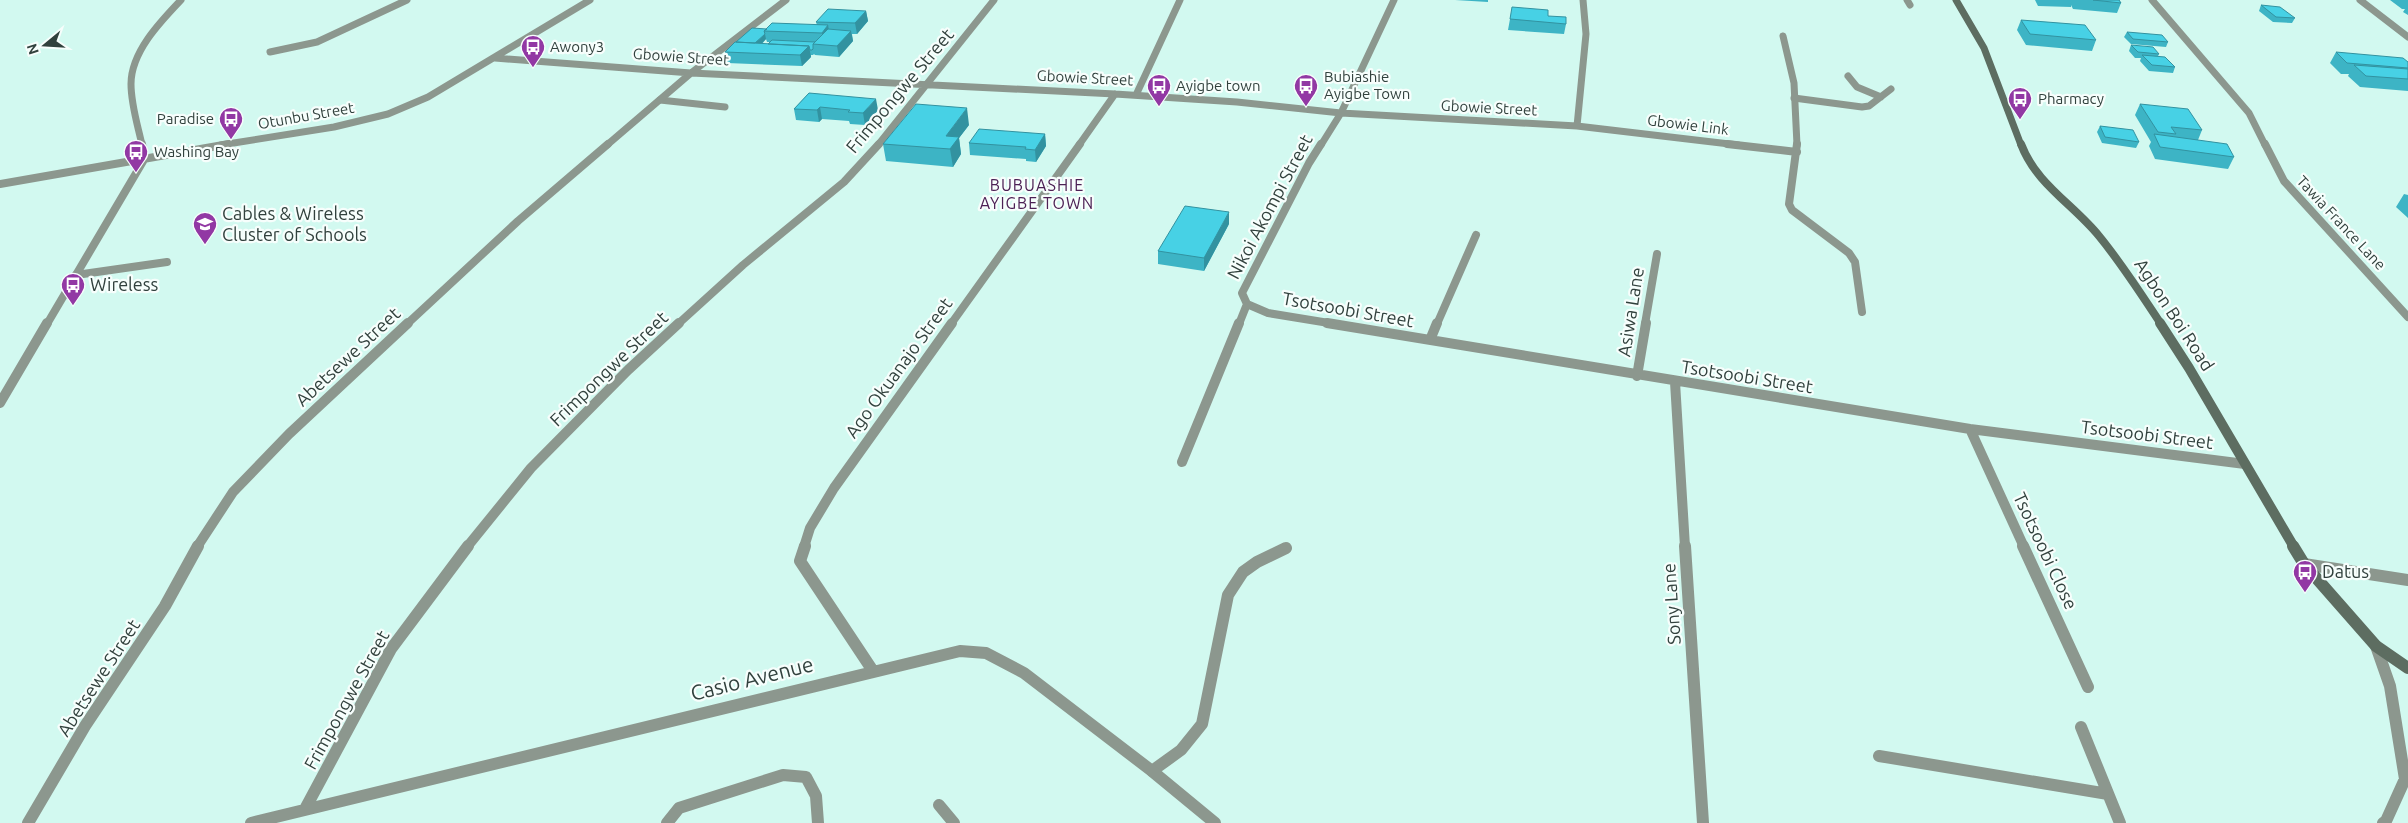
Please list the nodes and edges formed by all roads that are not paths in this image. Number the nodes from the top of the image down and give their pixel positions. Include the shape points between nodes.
1 (181, 0) edge
2 (407, 0) edge
3 (590, 0) edge
4 (786, 0) edge
5 (994, 0) edge
6 (1180, 0) edge
7 (1394, 0) edge
8 (1583, 0) edge
9 (1956, 0) edge
10 (2152, 0) edge
11 (2360, 0) edge
12 (1783, 36) dead end
13 (2408, 37) edge
14 (270, 52) dead end
15 (495, 58) junction
16 (691, 72) junction
17 (1848, 76) dead end
18 (928, 84) junction
19 (1891, 90) dead end
20 (1115, 94) junction
21 (1136, 95) junction
22 (1881, 97) junction
23 (1794, 98) junction
24 (660, 100) junction
25 (725, 107) dead end
26 (1341, 113) junction
27 (1577, 126) junction
28 (1797, 152) junction
29 (145, 158) junction
30 (0, 184) edge
31 (1476, 235) dead end
32 (1657, 254) dead end
33 (167, 262) dead end
34 (76, 275) junction
35 (1247, 304) junction
36 (1862, 312) dead end
37 (2408, 317) edge
38 (1430, 340) junction
39 (1637, 376) junction
40 (1675, 382) junction
41 (11, 387) junction
42 (0, 389) edge
43 (0, 403) edge
44 (1970, 429) junction
45 (1182, 462) dead end
46 (2245, 464) junction
47 (1286, 548) dead end
48 (2304, 564) junction
49 (2408, 580) edge
50 (2376, 646) junction
51 (2408, 668) edge
52 (873, 671) junction
53 (2088, 687) dead end
54 (2081, 727) dead end
55 (1879, 756) dead end
56 (1152, 771) junction
57 (2108, 794) junction
58 (939, 805) dead end
59 (305, 809) junction
60 (28, 823) edge
61 (251, 823) edge
62 (667, 823) edge
63 (818, 823) edge
64 (954, 823) edge
65 (1214, 823) edge
66 (1703, 823) edge
67 (2120, 823) edge
68 (2383, 823) edge

1 - 29 street via 164,17 147,42 131,84
2 - 14 street via 317,42
3 - 15 street, Otunbu Street
4 - 16 street, Abetsewe Street
5 - 18 street, Frimpongwe Street
6 - 21 street
7 - 26 street, Nikoi Akompi Street
8 - 27 street via 1586,34
9 - 46 street, Agbon Boi Road via 1984,48 2024,152 2038,176 2098,236 2130,276
10 - 37 street, Tawia France Lane via 2249,113 2284,181
11 - 13 street
12 - 23 street via 1794,83
15 - 16 street, Gbowie Street
15 - 29 street, Otunbu Street via 428,97 370,119
16 - 18 street, Gbowie Street
16 - 24 street, Abetsewe Street
17 - 22 street via 1856,87
18 - 20 street, Gbowie Street
18 - 59 street, Frimpongwe Street via 844,182 743,265 635,363 531,468 455,562 391,649
19 - 22 street
20 - 21 street, Gbowie Street
20 - 52 street, Ago Okuanajo Street via 834,488 810,528 800,561
21 - 26 street, Gbowie Street
22 - 23 street via 1862,107
23 - 28 street
24 - 25 street
24 - 60 street, Abetsewe Street via 518,221 289,434 233,492 194,550 165,606 85,726
26 - 27 street, Gbowie Street
26 - 35 street, Nikoi Akompi Street via 1309,162 1242,293
27 - 28 street, Gbowie Link
28 - 36 street via 1789,204 1792,210 1849,253 1855,262
29 - 30 street, Otunbu Street
29 - 34 street
31 - 38 street
32 - 39 street, Asiwa Lane
33 - 34 street
34 - 41 street
35 - 38 street, Tsotsoobi Street via 1268,313
35 - 45 street, Nikoi Akompi Street
38 - 39 street, Tsotsoobi Street
39 - 40 street, Tsotsoobi Street
40 - 44 street, Tsotsoobi Street
40 - 66 street, Sony Lane
41 - 42 street
41 - 43 street
44 - 46 street, Tsotsoobi Street
44 - 53 street, Tsotsoobi Close
46 - 48 street, Agbon Boi Road
47 - 56 street via 1243,572 1228,594 1202,724 1181,750
48 - 49 street
48 - 50 street, Agbon Boi Road
50 - 51 street, Agbon Boi Road
50 - 68 street via 2390,686 2405,779
52 - 56 street, Casio Avenue via 960,651 986,653 1024,674
52 - 59 street, Casio Avenue
54 - 57 street
55 - 57 street
56 - 65 street, Casio Avenue
57 - 67 street
58 - 64 street
59 - 61 street, Casio Avenue
62 - 63 street via 678,808 783,775 806,777 816,796

